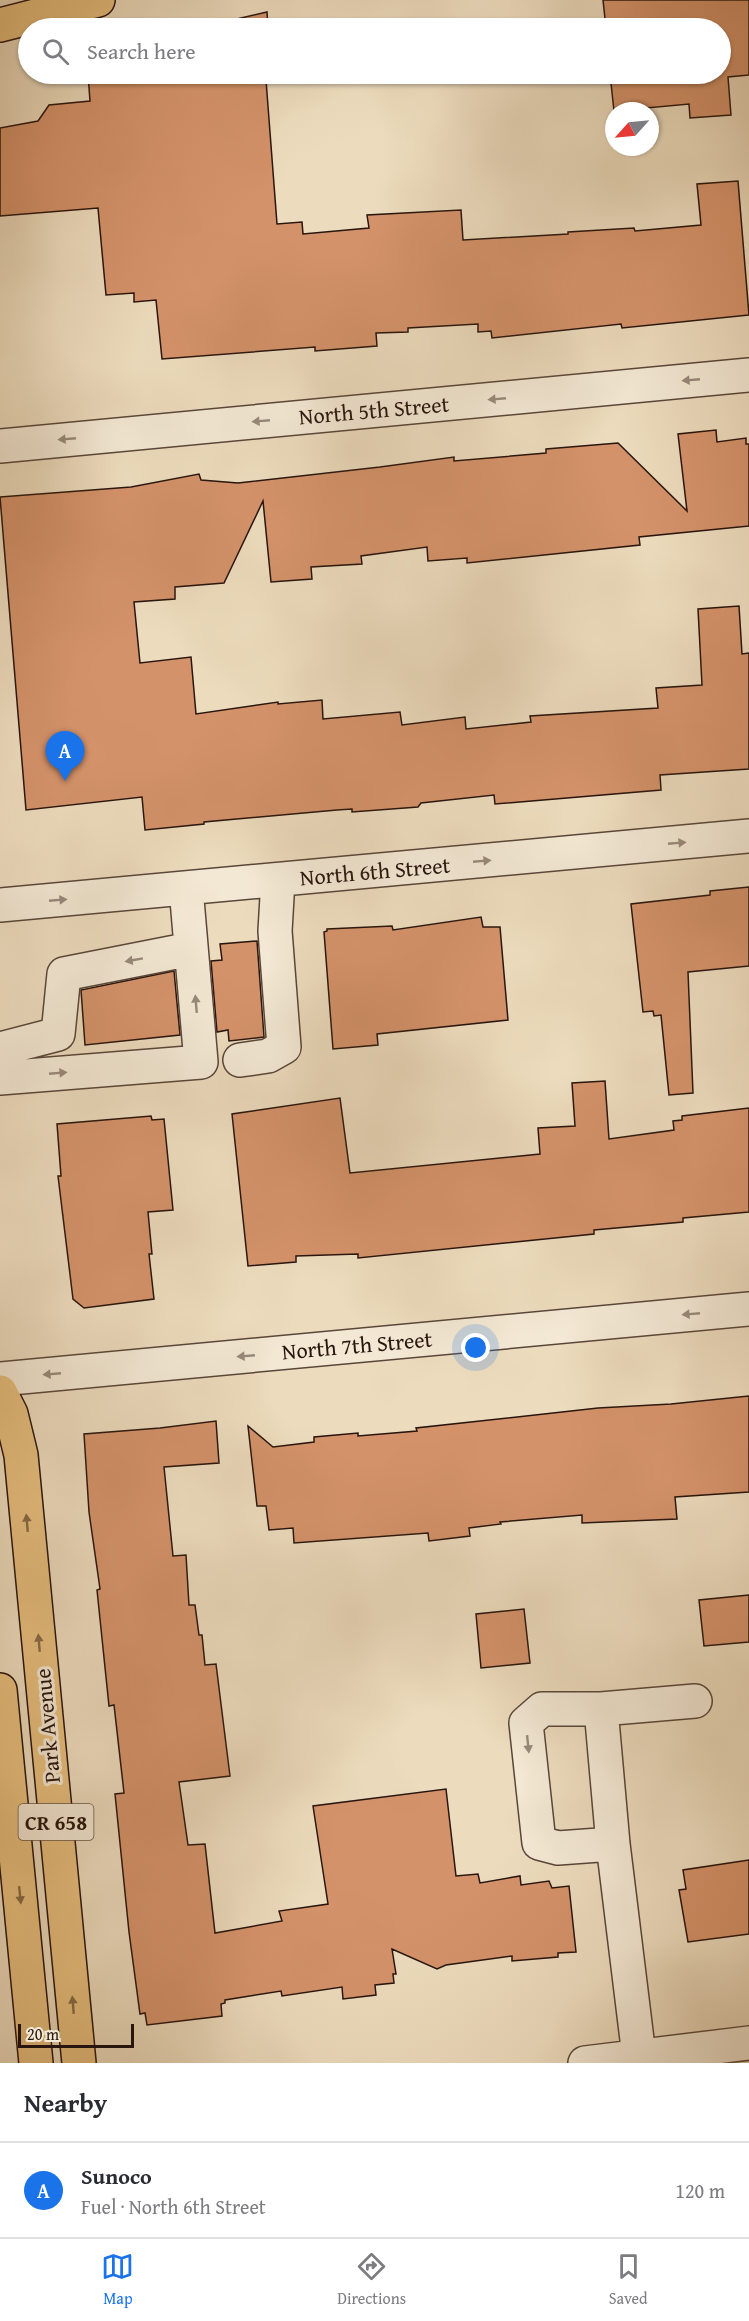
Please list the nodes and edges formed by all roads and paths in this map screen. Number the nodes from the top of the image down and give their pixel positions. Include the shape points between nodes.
1 (98, 0) edge
2 (27, 18) edge
3 (18, 20) edge
4 (0, 25) edge
5 (749, 375) edge
6 (0, 446) edge
7 (749, 836) edge
8 (278, 880) junction
9 (186, 888) junction
10 (0, 905) edge
11 (191, 949) junction
12 (0, 1049) edge
13 (240, 1060) dead end
14 (0, 1078) edge
15 (749, 1309) edge
16 (0, 1379) edge
17 (0, 1392) edge
18 (0, 1690) edge
19 (695, 1701) dead end
20 (601, 1709) junction
21 (613, 1844) junction
22 (746, 2050) edge
23 (648, 2058) edge
24 (36, 2063) edge
25 (79, 2063) edge
26 (585, 2063) edge

1 - 2 main road
3 - 4 main road
5 -> 6 street, North 5th Street
8 -> 7 street, North 6th Street
8 - 9 street, North 6th Street
8 - 13 street via 275,931 284,1047 268,1056
10 -> 9 street, North 6th Street
9 - 11 street
11 -> 12 street via 64,974 58,1034
14 -> 11 street via 201,1062
15 -> 16 street, North 7th Street
25 -> 17 main road, Park Avenue / CR 658 via 21,1455 11,1414
18 -> 24 main road, Park Avenue / CR 658
19 - 20 street
20 - 21 street
20 -> 21 street via 543,1709 526,1723 539,1843 558,1848
21 - 23 street
22 - 23 street
23 - 26 street

